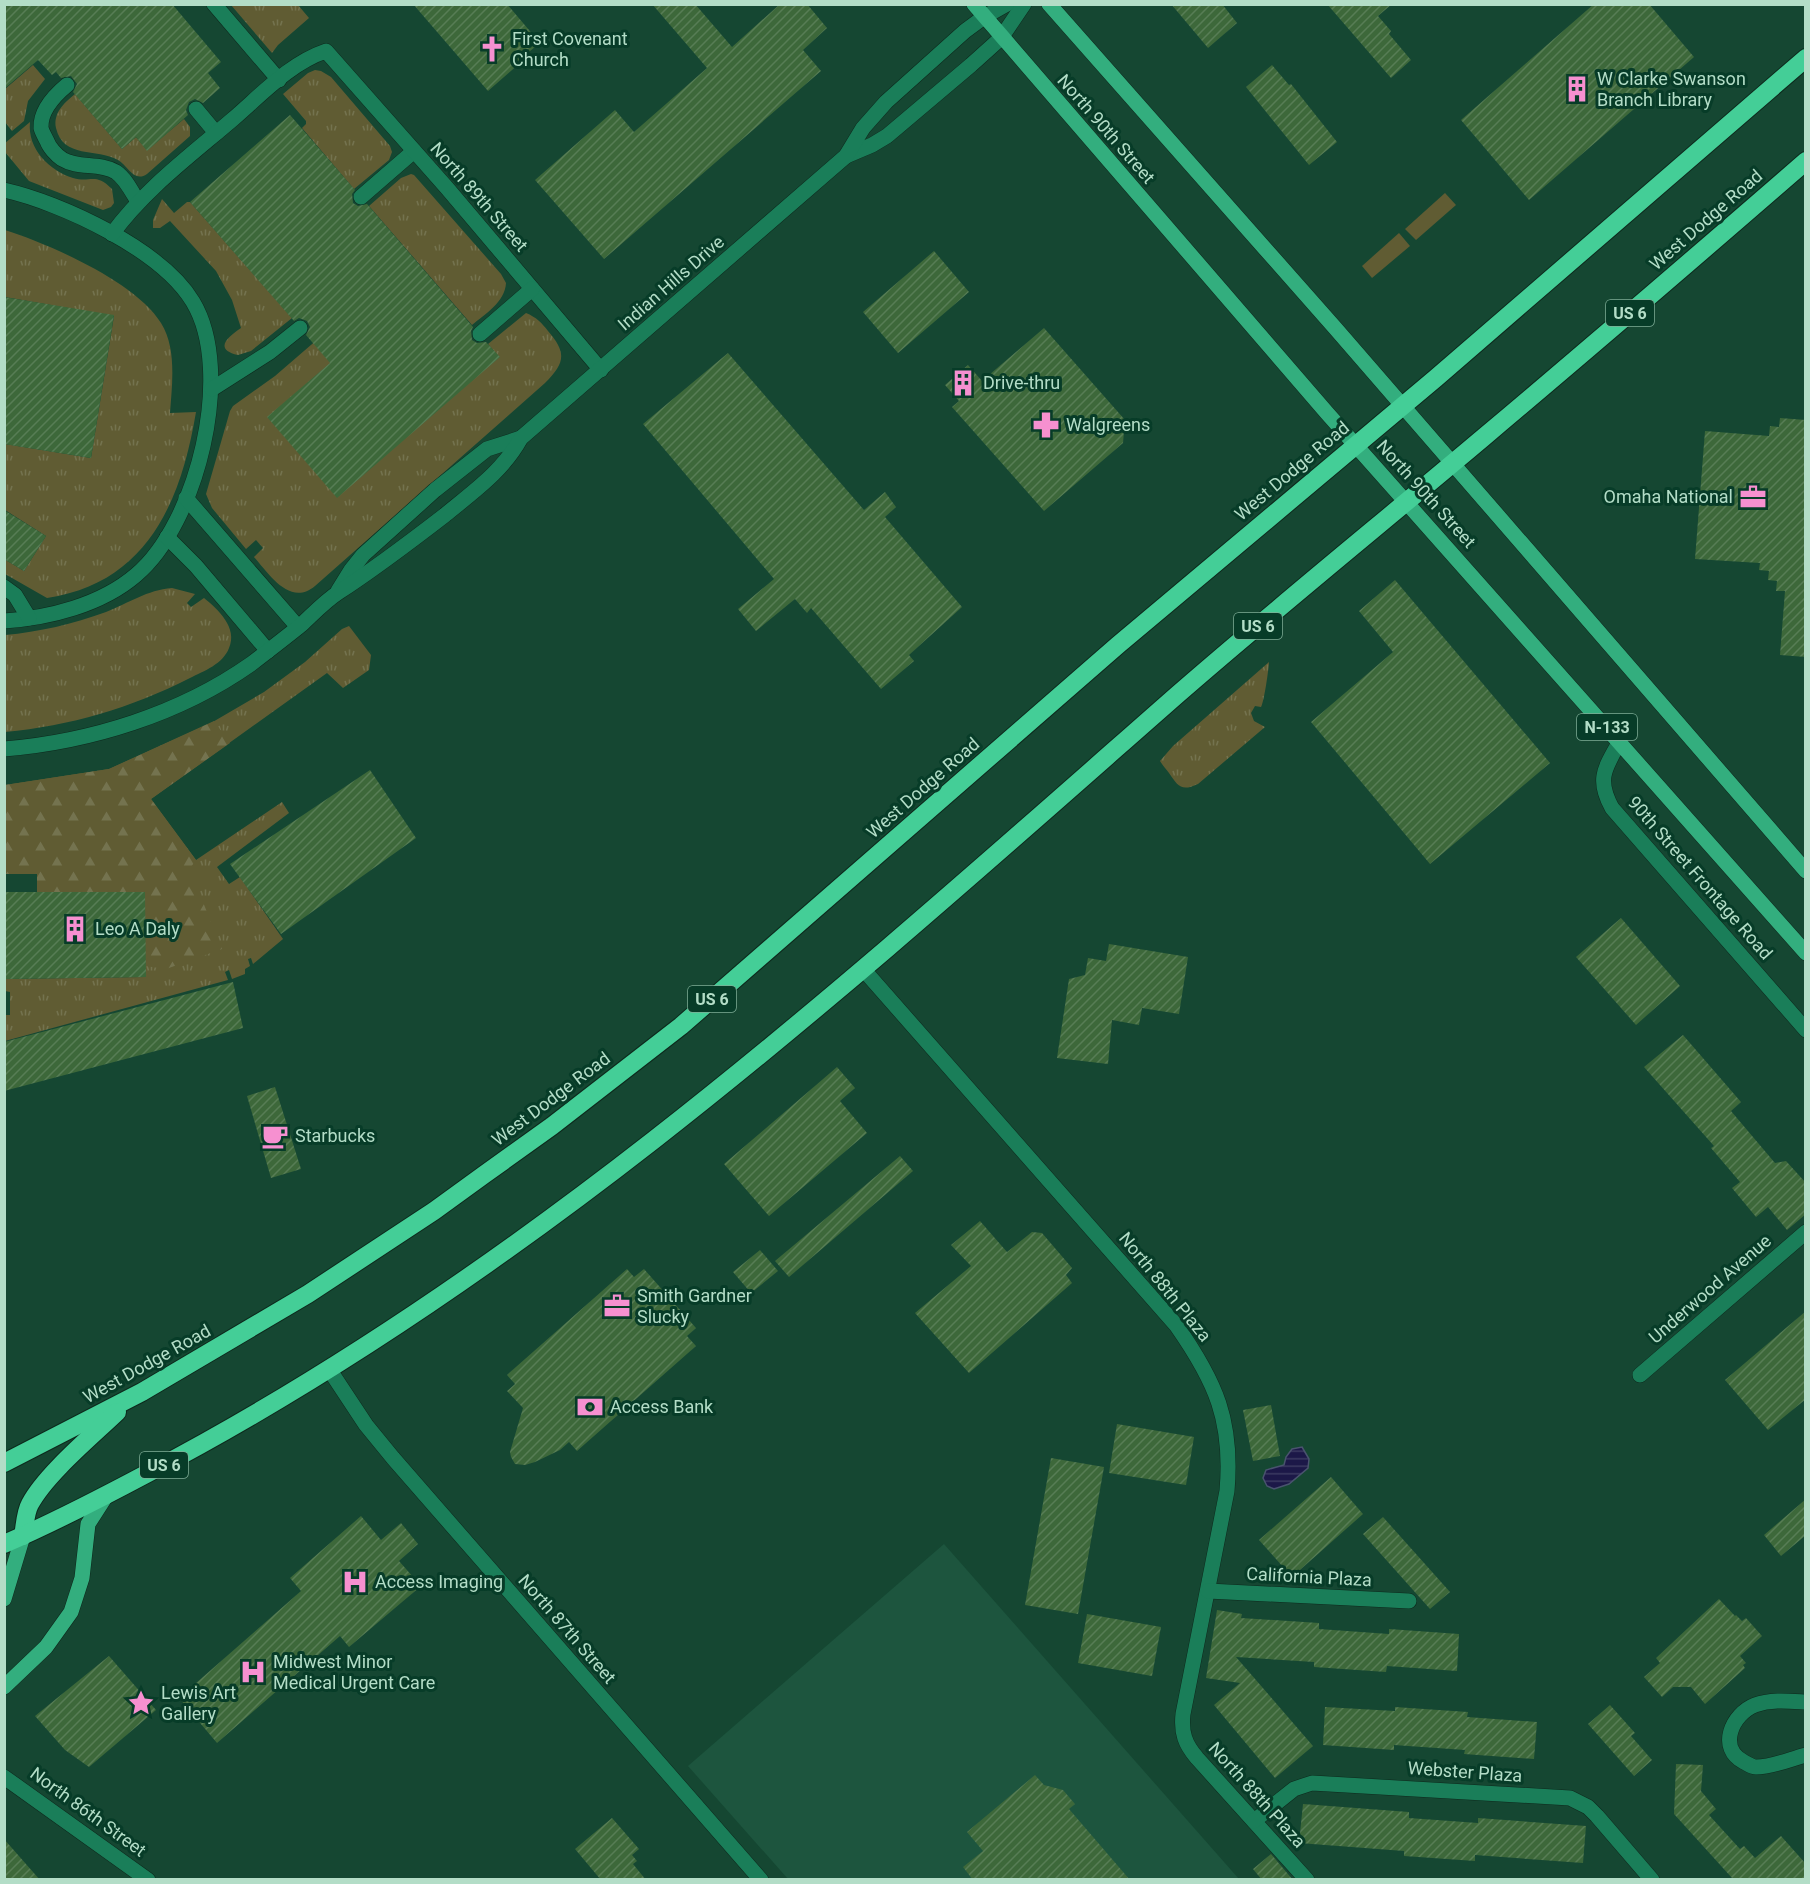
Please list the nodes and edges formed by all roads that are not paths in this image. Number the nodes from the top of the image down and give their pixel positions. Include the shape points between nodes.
1 (214, 4) edge
2 (974, 4) edge
3 (1007, 4) edge
4 (1024, 4) edge
5 (1049, 4) edge
6 (984, 17) junction
7 (1001, 38) junction
8 (1806, 58) edge
9 (279, 80) junction
10 (67, 85) dead end
11 (196, 109) dead end
12 (216, 133) junction
13 (414, 151) junction
14 (846, 156) junction
15 (1806, 161) edge
16 (4, 178) edge
17 (4, 190) edge
18 (25, 195) junction
19 (361, 197) dead end
20 (138, 202) junction
21 (112, 234) junction
22 (532, 289) junction
23 (300, 328) dead end
24 (480, 334) dead end
25 (601, 370) junction
26 (212, 389) junction
27 (1404, 406) junction
28 (521, 438) junction
29 (1356, 446) junction
30 (1454, 463) junction
31 (186, 498) junction
32 (1407, 502) junction
33 (167, 537) junction
34 (4, 587) edge
35 (336, 594) junction
36 (29, 618) junction
37 (4, 621) edge
38 (298, 627) junction
39 (268, 651) junction
40 (1620, 741) junction
41 (4, 749) edge
42 (1806, 871) edge
43 (1806, 952) edge
44 (863, 969) junction
45 (1806, 1030) edge
46 (1806, 1232) edge
47 (329, 1369) junction
48 (1640, 1375) dead end
49 (133, 1396) junction
50 (4, 1463) edge
51 (106, 1496) junction
52 (23, 1536) junction
53 (4, 1544) edge
54 (1208, 1591) junction
55 (4, 1599) edge
56 (1408, 1601) dead end
57 (4, 1687) edge
58 (1806, 1702) edge
59 (1806, 1755) edge
60 (4, 1777) edge
61 (1254, 1821) junction
62 (148, 1880) edge
63 (761, 1880) edge
64 (1307, 1880) edge
65 (1652, 1880) edge

1 - 9 street
2 - 6 main road, North 90th Street
3 - 6 street, Indian Hills Drive
4 - 7 street, Indian Hills Drive
5 - 27 main road
6 - 7 main road, North 90th Street
6 - 14 street, Indian Hills Drive via 880,107
7 - 14 street, Indian Hills Drive via 896,129 872,146
7 - 29 main road, North 90th Street
8 - 27 highway, West Dodge Road / US 6
9 - 12 street
9 - 13 street, North 89th Street via 303,61 326,51
10 - 20 street via 45,111 41,128 49,145 61,158 117,173
11 - 12 street
12 - 20 street
13 - 19 street
13 - 22 street, North 89th Street
14 - 25 street, Indian Hills Drive
15 - 30 highway, West Dodge Road / US 6
16 - 18 street
17 - 18 street
18 - 21 street
20 - 21 street
21 - 26 street via 168,272 188,295 206,332
22 - 24 street
22 - 25 street, North 89th Street
23 - 26 street
25 - 28 street, Indian Hills Drive
26 - 31 street via 202,451
27 - 29 highway, West Dodge Road / US 6
27 - 30 main road, N-133
28 - 35 street, Indian Hills Drive via 501,467 482,485 388,560
28 - 35 street, Indian Hills Drive via 482,452 420,503 356,563
29 - 32 main road, North 90th Street / N-133
29 - 49 highway, West Dodge Road / US 6 via 1118,645 672,1033 434,1211 298,1300
30 - 32 highway, West Dodge Road / US 6
30 - 42 main road, N-133
31 - 33 street
31 - 38 street
32 - 40 main road, North 90th Street / N-133
32 - 44 highway, West Dodge Road / US 6 via 1192,682
33 - 36 street via 147,565 121,586 83,604
33 - 39 street
34 - 36 street via 15,595
35 - 38 street, Indian Hills Drive
36 - 37 street
38 - 39 street, Indian Hills Drive
39 - 41 street, Indian Hills Drive via 200,695 147,718 37,747
40 - 43 main road, North 90th Street / N-133
40 - 45 street, 90th Street Frontage Road via 1604,769 1603,783 1612,808
44 - 47 highway, West Dodge Road / US 6 via 728,1082 553,1219
44 - 54 street, North 88th Plaza via 1176,1325 1202,1365 1219,1401 1230,1461
46 - 48 street, Underwood Avenue
47 - 51 highway, West Dodge Road / US 6 via 237,1425
47 - 63 street, North 87th Street via 393,1458
49 - 50 highway, West Dodge Road / US 6
49 - 52 highway via 41,1489 29,1506
51 - 52 highway, West Dodge Road / US 6
51 - 57 main road via 87,1524 82,1578 71,1612 46,1647
52 - 53 highway, West Dodge Road / US 6
52 - 55 main road
54 - 56 street, California Plaza
54 - 61 street, North 88th Plaza via 1182,1729 1192,1752
58 - 59 street via 1782,1700 1755,1705 1739,1716 1728,1737 1738,1759 1754,1767
60 - 62 street, North 86th Street
61 - 64 street, North 88th Plaza
61 - 65 street, Webster Plaza via 1294,1789 1312,1783 1570,1798 1588,1807

